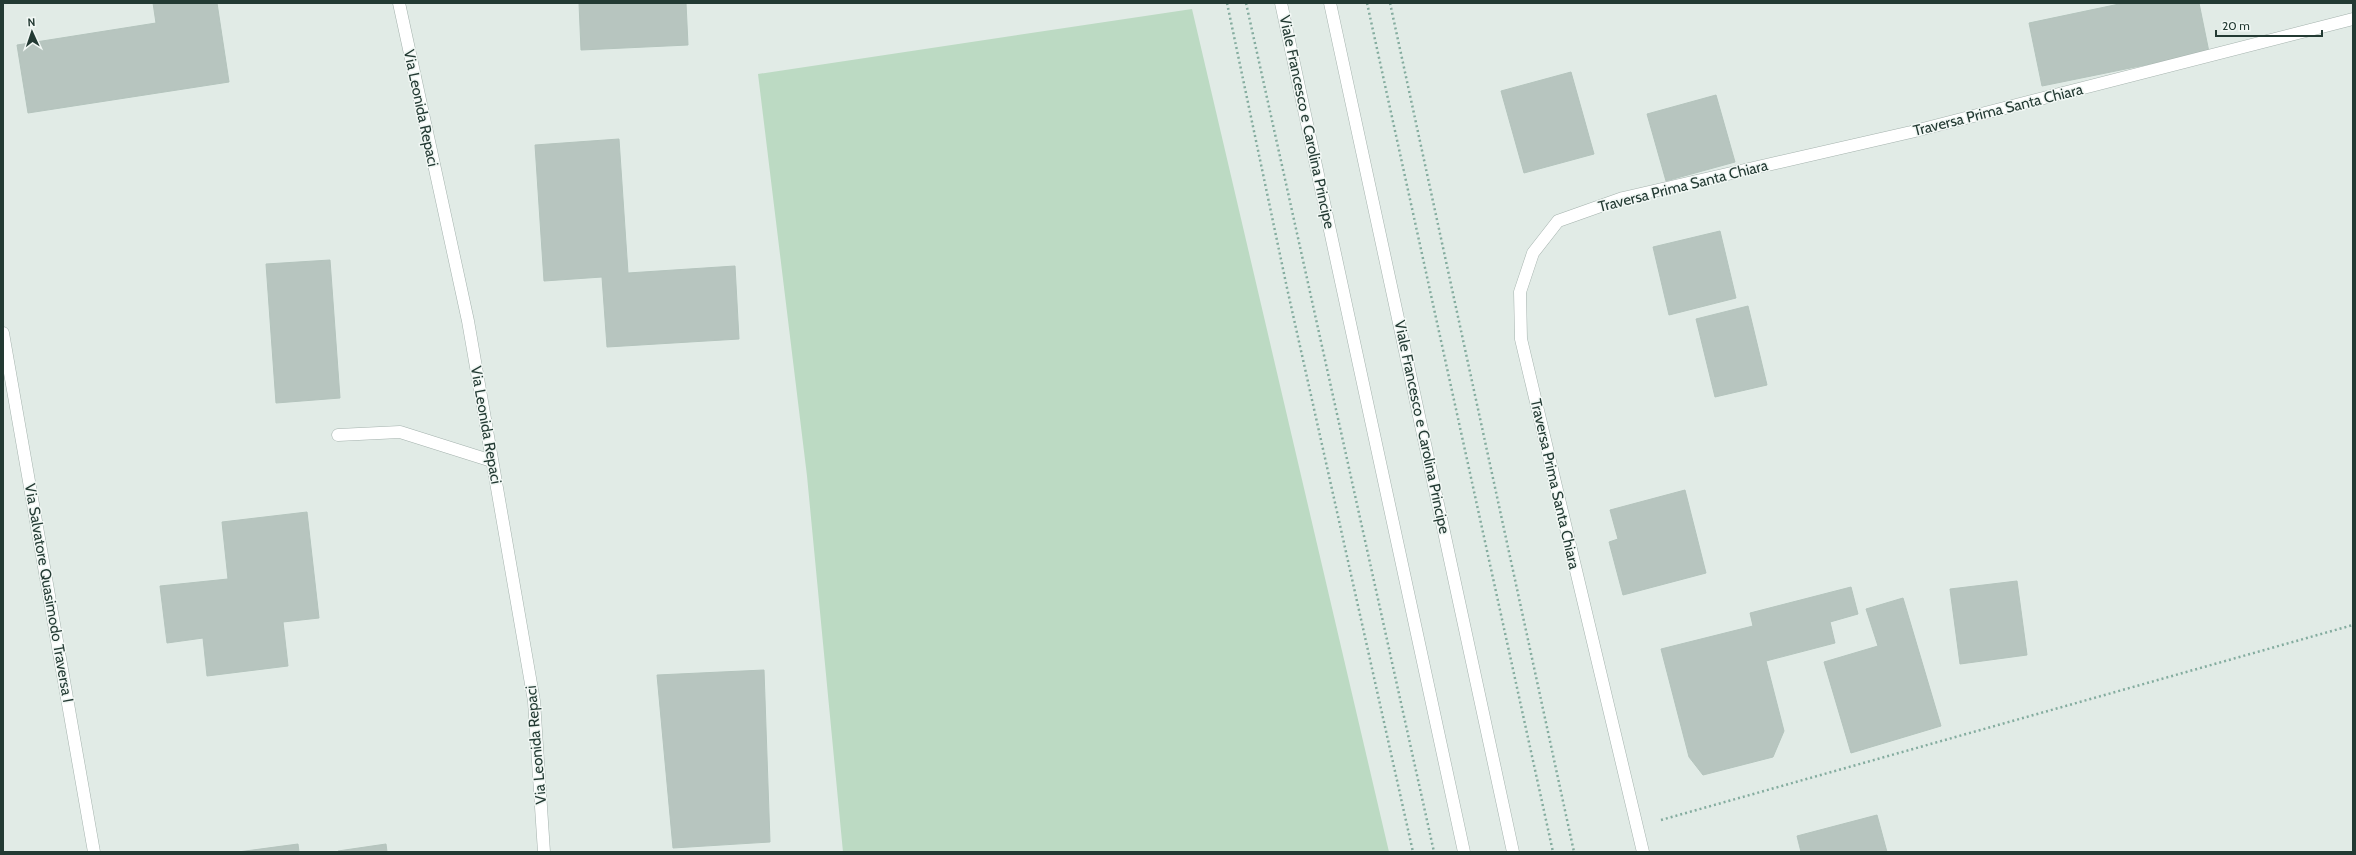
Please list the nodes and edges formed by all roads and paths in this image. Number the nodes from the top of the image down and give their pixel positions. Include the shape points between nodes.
1 (399, 3) edge
2 (1228, 3) edge
3 (1246, 3) edge
4 (1281, 3) edge
5 (1330, 3) edge
6 (1367, 3) edge
7 (1390, 3) edge
8 (2353, 19) edge
9 (3, 334) edge
10 (338, 435) dead end
11 (492, 461) junction
12 (2353, 625) edge
13 (1660, 820) dead end
14 (94, 852) edge
15 (544, 852) edge
16 (1413, 852) edge
17 (1434, 852) edge
18 (1464, 852) edge
19 (1513, 852) edge
20 (1553, 852) edge
21 (1574, 852) edge
22 (1643, 852) edge

1 - 11 street, Via Leonida Repaci via 468,321
2 - 16 path via 1287,288
3 - 17 path
4 - 18 street, Viale Francesco e Carolina Principe
5 - 19 street, Viale Francesco e Carolina Principe
6 - 20 path
7 - 21 path
8 - 22 street, Traversa Prima Santa Chiara via 1911,132 1623,198 1558,221 1533,253 1520,292 1521,339
9 - 14 street, Via Salvatore Quasimodo Traversa I
10 - 11 street via 400,432
11 - 15 street, Via Leonida Repaci via 534,701
12 - 13 path

